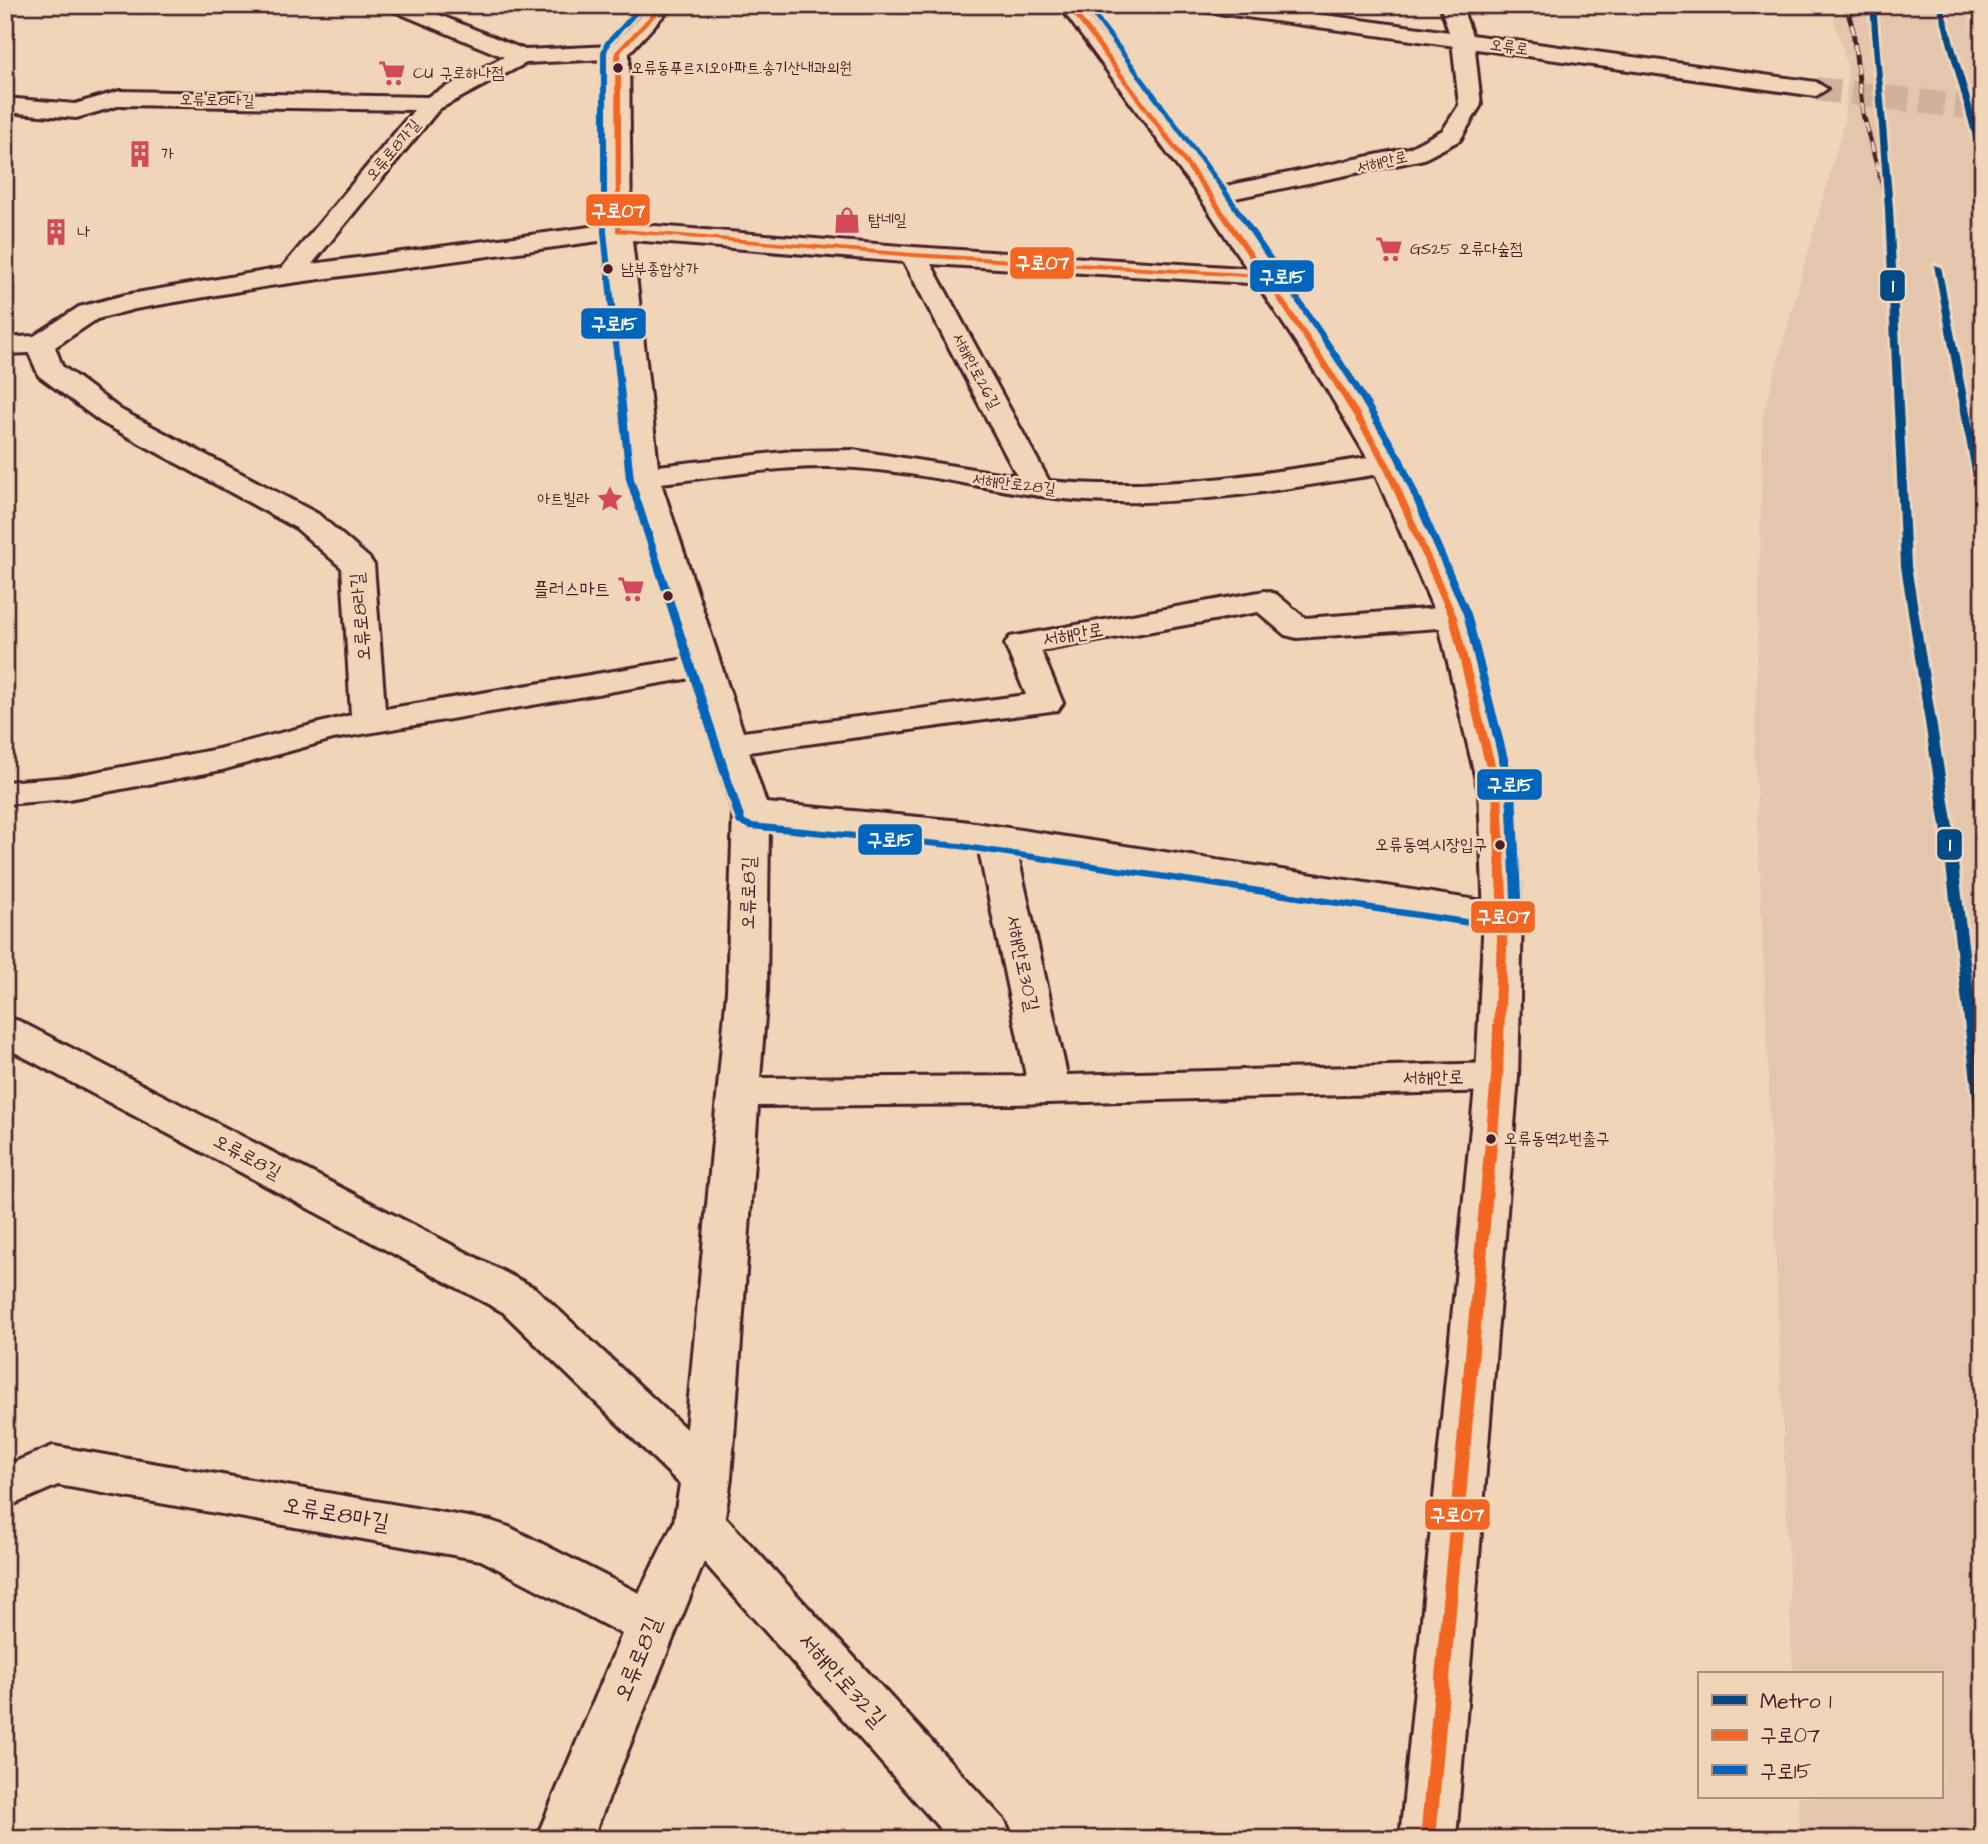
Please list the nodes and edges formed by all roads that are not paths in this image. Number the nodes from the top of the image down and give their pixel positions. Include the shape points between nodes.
1 (396, 5) edge
2 (663, 5) edge
3 (1069, 5) edge
4 (1451, 5) edge
5 (1215, 6) edge
6 (1463, 41) junction
7 (618, 52) junction
8 (522, 57) junction
9 (1816, 89) tunnel mouth
10 (431, 104) junction
11 (5, 106) edge
12 (1211, 196) junction
13 (618, 231) junction
14 (913, 255) junction
15 (290, 275) junction
16 (1265, 276) junction
17 (40, 344) junction
18 (5, 346) edge
19 (1385, 464) junction
20 (643, 477) junction
21 (1038, 488) junction
22 (1453, 617) junction
23 (704, 666) junction
24 (369, 722) junction
25 (729, 744) junction
26 (5, 793) edge
27 (751, 812) junction
28 (995, 837) junction
29 (1503, 916) junction
30 (5, 1030) edge
31 (1497, 1077) junction
32 (1049, 1088) junction
33 (740, 1092) junction
34 (5, 1489) edge
35 (703, 1500) junction
36 (653, 1625) junction
37 (564, 1839) edge
38 (985, 1839) edge
39 (1428, 1839) edge

1 - 8 street, 오류로8가길
2 - 7 street
3 - 12 street
4 - 6 street, 서해안로
5 - 6 street, 오류로
6 - 9 street, 오류로
6 - 12 street, 서해안로 via 1470,106 1452,135 1416,154
7 - 8 street, 오류로8가길
7 - 13 street, 오류로8길
8 - 10 street, 오류로8가길
10 - 11 street, 오류로8다길 via 120,98 76,111
10 - 15 street, 오류로8가길
12 - 16 street
13 - 14 street
13 - 15 street
13 - 20 street, 오류로8길
14 - 16 street
14 - 21 street, 서해안로26길
15 - 17 street via 88,313
16 - 19 street
17 - 18 street
17 - 24 street, 오류로8라길 via 49,370 111,416 307,521 358,565
19 - 21 street, 서해안로28길 via 1199,491
19 - 22 street
20 - 21 street, 서해안로28길 via 803,460 879,461
20 - 23 street, 오류로8길
22 - 25 street, 서해안로 via 1297,628 1265,601 1252,603 1022,644 1045,703
22 - 29 street via 1497,792
23 - 24 street
23 - 25 street, 오류로8길
24 - 26 street via 120,779
25 - 27 street, 오류로8길
27 - 28 street
27 - 33 street, 오류로8길
28 - 29 street
28 - 32 street, 서해안로30길
29 - 31 street
30 - 35 street, 오류로8길 via 519,1300
31 - 32 street, 서해안로
31 - 39 street
32 - 33 street, 서해안로
33 - 35 street, 오류로8길
34 - 36 street, 오류로8마길 via 53,1465 491,1541
35 - 36 street, 오류로8길
35 - 38 street, 서해안로32길
36 - 37 street, 오류로8길

